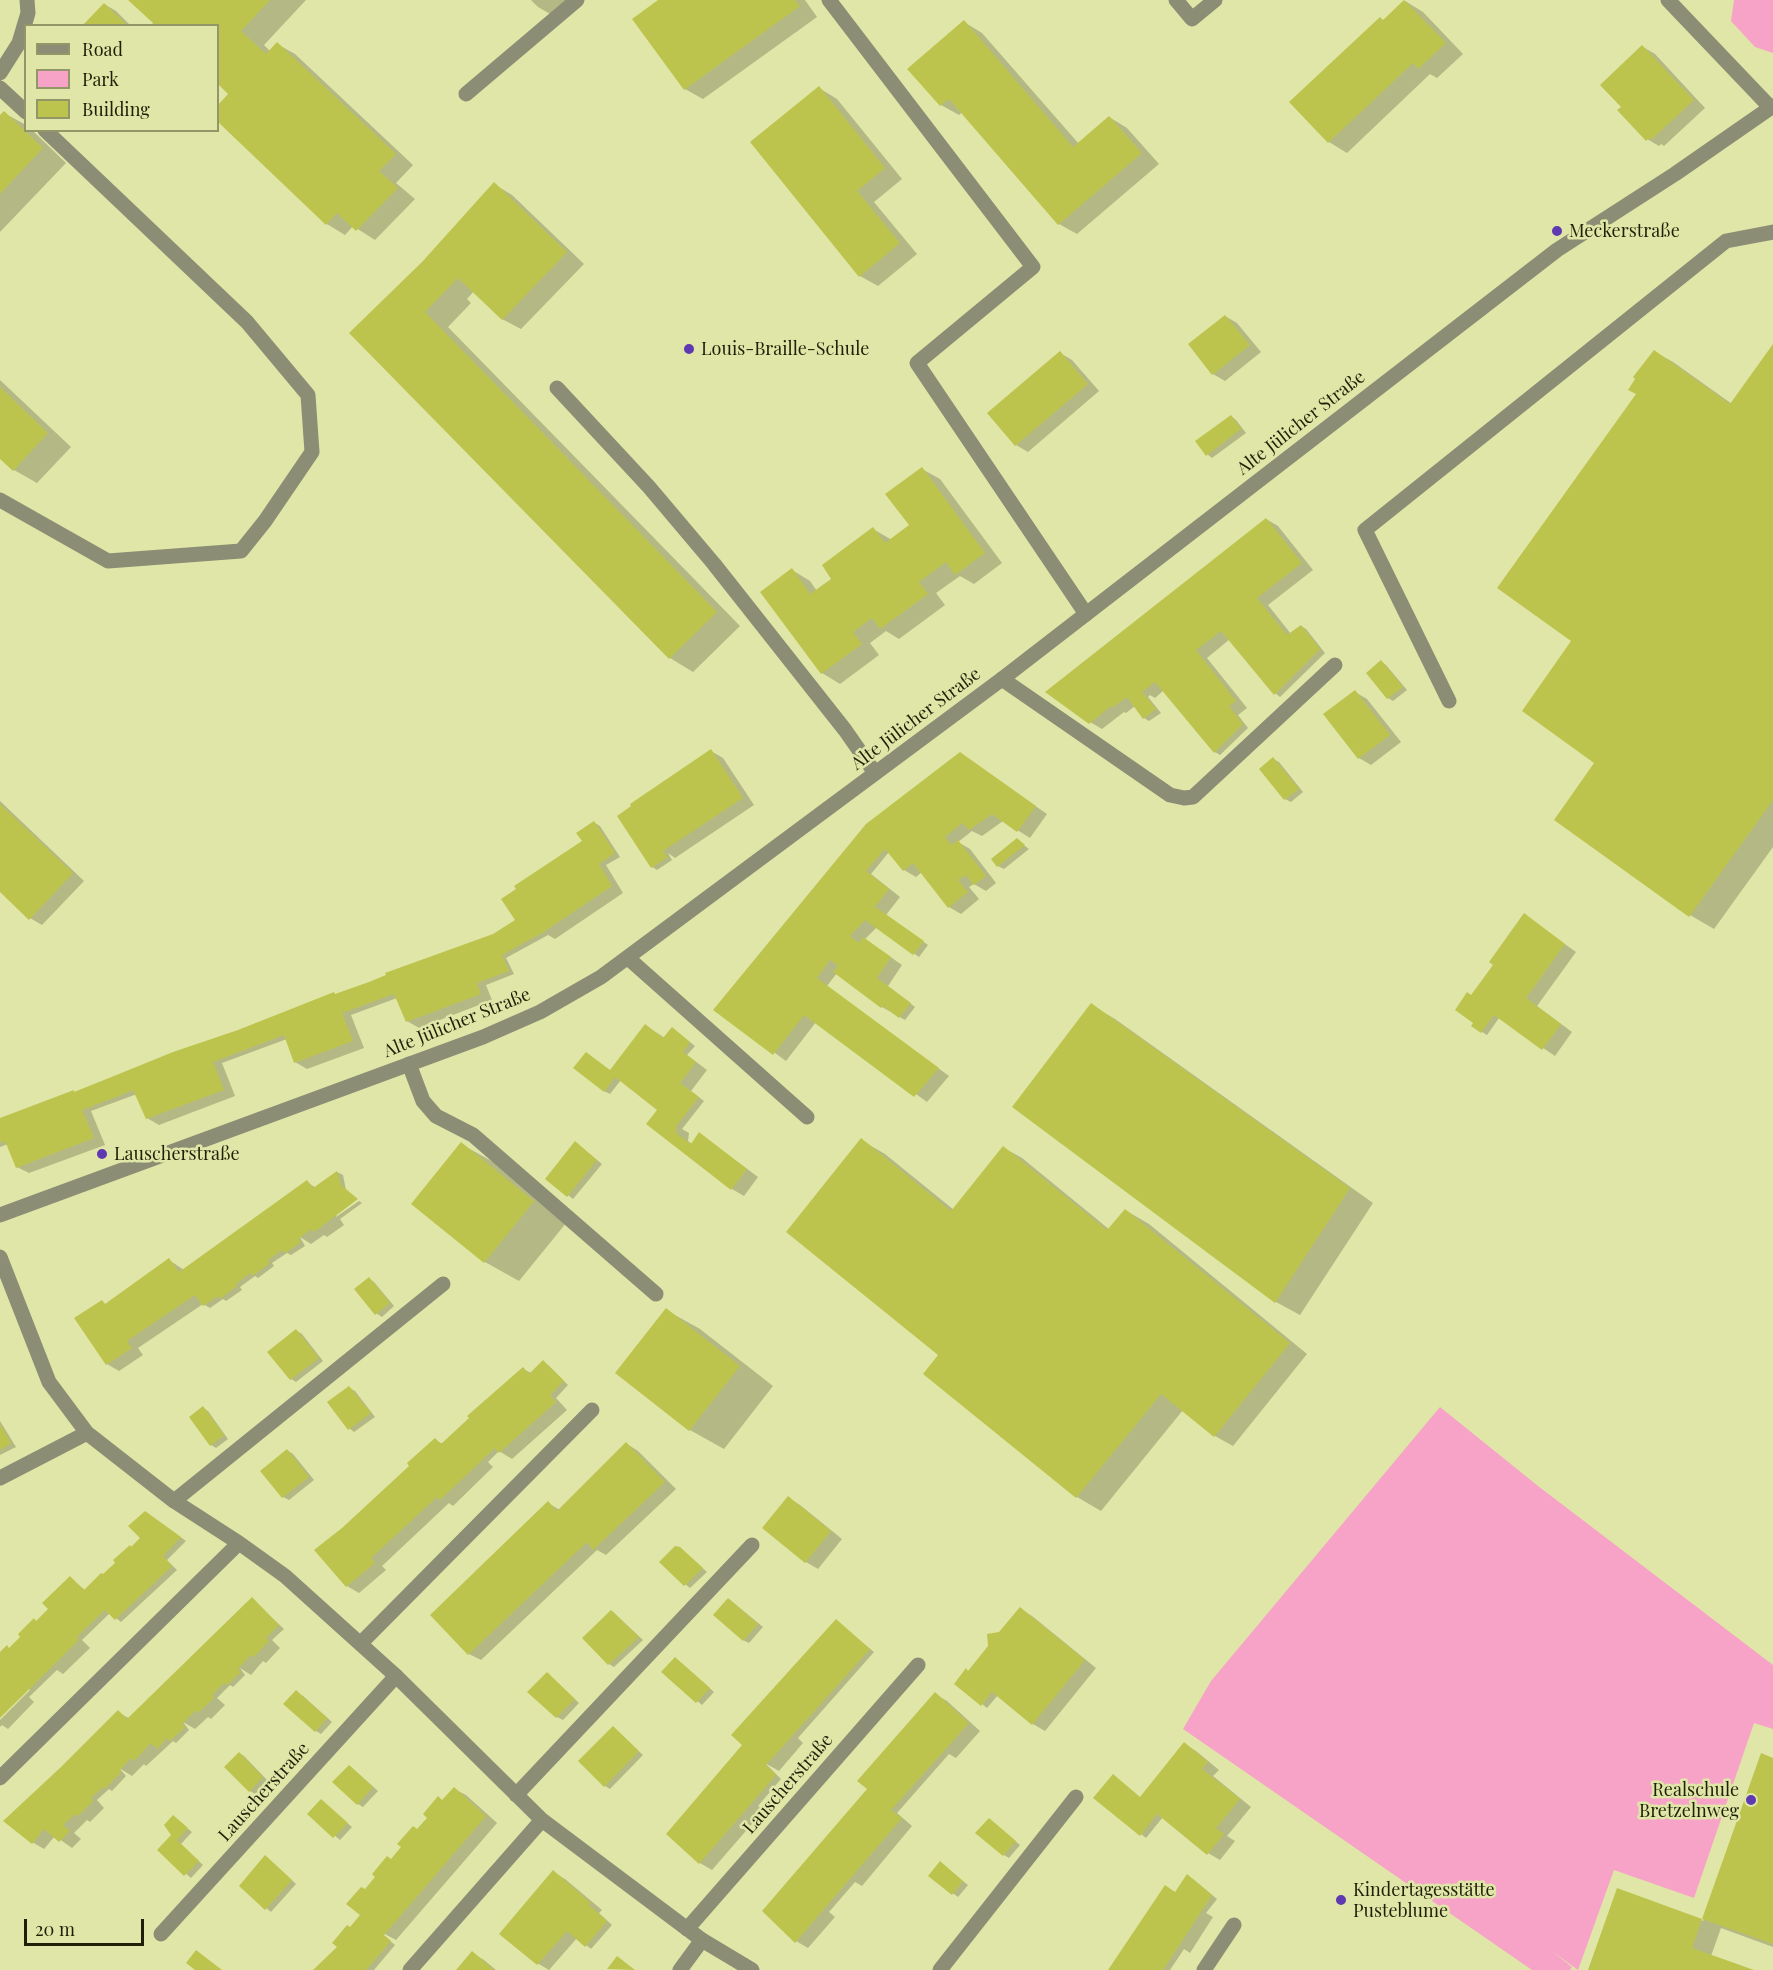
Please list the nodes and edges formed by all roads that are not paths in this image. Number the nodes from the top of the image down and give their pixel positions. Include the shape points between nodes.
1 (27, 0) edge
2 (577, 0) edge
3 (829, 0) edge
4 (1176, 0) edge
5 (1215, 0) edge
6 (1668, 0) edge
7 (25, 24) edge
8 (24, 26) edge
9 (0, 73) edge
10 (0, 88) edge
11 (466, 94) dead end
12 (1772, 107) edge
13 (24, 110) edge
14 (47, 132) edge
15 (1773, 232) edge
16 (557, 388) dead end
17 (0, 500) edge
18 (1086, 614) junction
19 (1335, 665) dead end
20 (1002, 678) junction
21 (1449, 701) dead end
22 (875, 773) junction
23 (628, 958) junction
24 (409, 1064) junction
25 (807, 1117) dead end
26 (0, 1215) edge
27 (0, 1257) edge
28 (443, 1284) dead end
29 (656, 1294) dead end
30 (592, 1410) dead end
31 (87, 1433) junction
32 (0, 1478) edge
33 (174, 1501) junction
34 (239, 1543) junction
35 (752, 1545) dead end
36 (361, 1643) junction
37 (918, 1665) dead end
38 (396, 1676) junction
39 (0, 1778) edge
40 (516, 1795) junction
41 (1076, 1797) dead end
42 (542, 1820) junction
43 (1234, 1925) dead end
44 (687, 1929) junction
45 (161, 1934) dead end
46 (702, 1940) junction
47 (410, 1970) edge
48 (680, 1970) edge
49 (752, 1970) edge
50 (940, 1970) edge
51 (1204, 1970) edge

1 - 7 street
2 - 11 street
3 - 18 street via 1033,267 917,363
4 - 5 street via 1192,19
6 - 12 street
8 - 9 street via 19,43
10 - 13 street
12 - 18 street, Alte Jülicher Straße via 1557,250
14 - 17 street via 247,322 308,394 312,452 241,551 108,561
15 - 21 street via 1726,241 1365,530
16 - 22 street via 714,564
18 - 20 street, Alte Jülicher Straße
19 - 20 street via 1194,797 1184,798 1170,795
20 - 22 street, Alte Jülicher Straße
22 - 23 street, Alte Jülicher Straße
23 - 24 street, Alte Jülicher Straße via 540,1012
23 - 25 street
24 - 26 street, Alte Jülicher Straße
24 - 29 street via 423,1101 436,1116 473,1136
27 - 31 street via 49,1382
28 - 33 street
30 - 36 street
31 - 32 street
31 - 33 street
33 - 34 street
34 - 36 street via 285,1576
34 - 39 street
35 - 40 street
36 - 38 street
37 - 44 street, Lauscherstraße
38 - 40 street
38 - 45 street, Lauscherstraße
40 - 42 street
41 - 50 street
42 - 44 street
42 - 47 street
43 - 51 street
44 - 46 street
46 - 48 street
46 - 49 street

